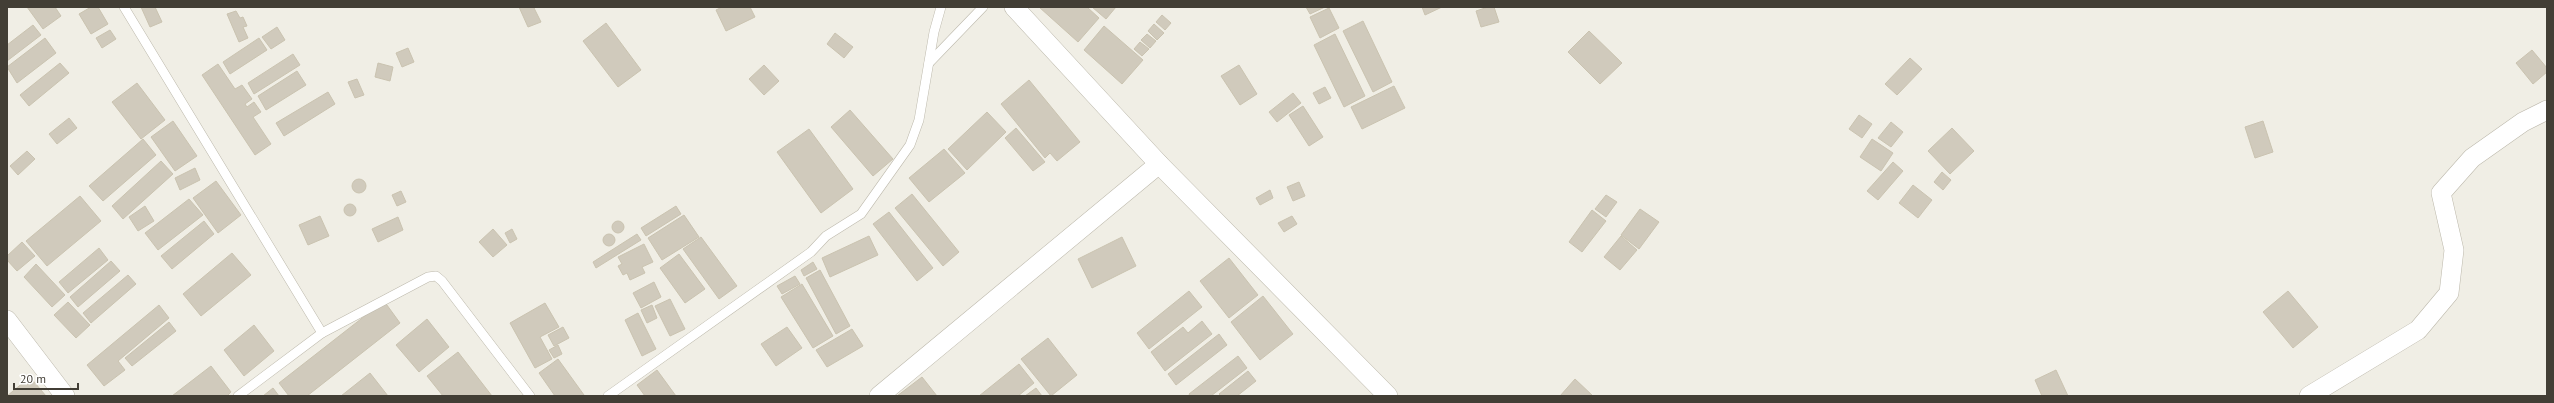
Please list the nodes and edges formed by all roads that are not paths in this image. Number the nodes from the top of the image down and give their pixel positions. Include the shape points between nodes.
1 (124, 7) edge
2 (940, 7) edge
3 (983, 7) edge
4 (1014, 7) edge
5 (929, 63) junction
6 (2547, 110) edge
7 (1159, 164) junction
8 (7, 320) edge
9 (322, 333) junction
10 (65, 396) edge
11 (238, 396) edge
12 (530, 396) edge
13 (608, 396) edge
14 (879, 396) edge
15 (1388, 396) edge
16 (2308, 396) edge

1 - 9 lane
2 - 5 lane
3 - 5 lane
4 - 7 street
5 - 13 lane via 919,120 910,145 861,214 826,236 811,252
6 - 16 street via 2523,122 2472,158 2441,193 2454,250 2449,293 2418,330
7 - 14 street
7 - 15 street
8 - 10 street
9 - 11 lane
9 - 12 lane via 428,277 436,276 442,280

